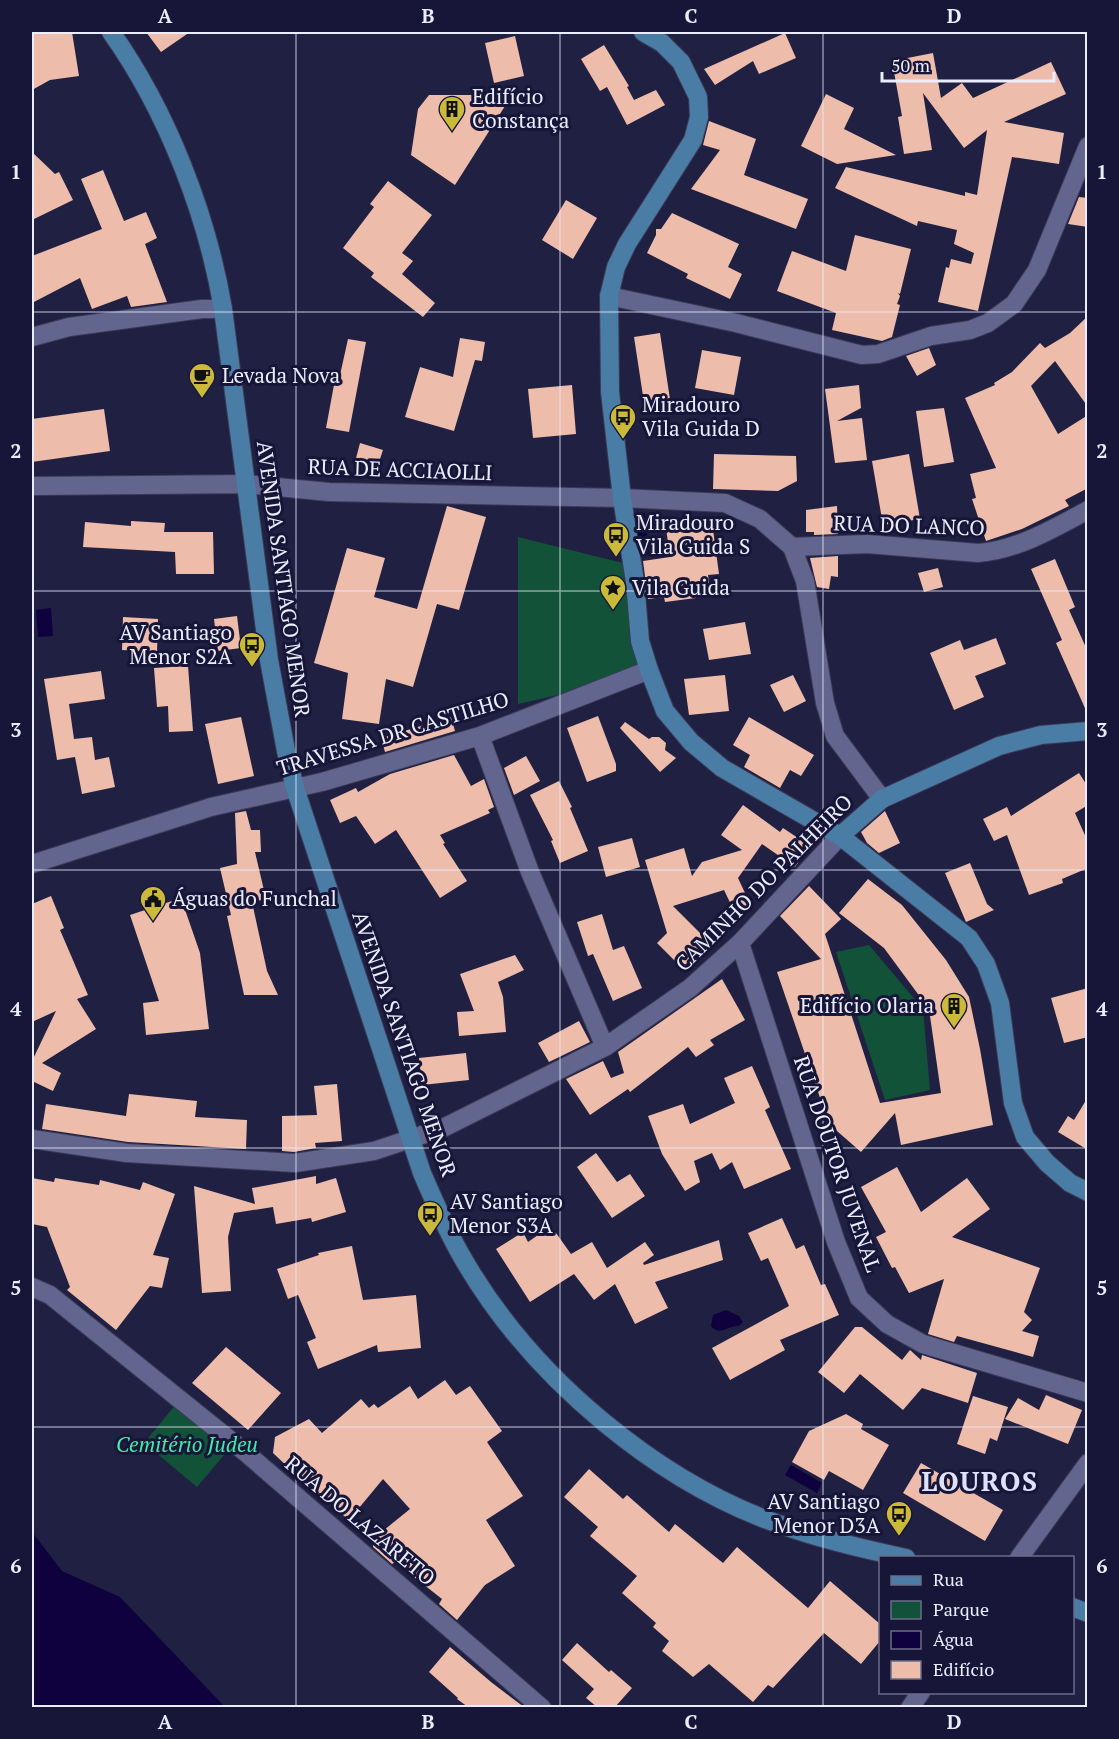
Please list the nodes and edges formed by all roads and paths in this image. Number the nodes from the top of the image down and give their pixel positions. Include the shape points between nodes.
1 (111, 32) edge
2 (643, 32) edge
3 (1088, 146) edge
4 (609, 296) junction
5 (223, 309) junction
6 (32, 337) edge
7 (246, 484) junction
8 (32, 486) edge
9 (622, 498) junction
10 (1088, 510) edge
11 (792, 547) junction
12 (649, 670) junction
13 (1088, 731) edge
14 (480, 736) junction
15 (295, 788) junction
16 (882, 800) junction
17 (840, 836) junction
18 (32, 864) edge
19 (740, 944) junction
20 (605, 1047) junction
21 (410, 1138) junction
22 (32, 1139) edge
23 (1088, 1192) edge
24 (32, 1287) edge
25 (1088, 1393) edge
26 (1088, 1463) edge
27 (901, 1556) edge
28 (1020, 1556) edge
29 (920, 1694) edge
30 (542, 1707) edge
31 (910, 1707) edge

1 - 5 main road, AVENIDA SANTIAGO MENOR via 164,123 188,178
2 - 4 main road via 662,43 681,62 698,97 699,117 693,140 627,244
3 - 4 street via 1036,270 1014,304 988,323 970,330 862,355
4 - 9 main road via 610,392
5 - 6 street via 79,326
5 - 7 main road, AVENIDA SANTIAGO MENOR
7 - 8 street, RUA DE ACCIAOLLI
7 - 9 street, RUA DE ACCIAOLLI via 329,492
7 - 15 main road, AVENIDA SANTIAGO MENOR via 269,660
9 - 11 street, RUA DE ACCIAOLLI via 725,503 760,519
9 - 12 main road via 640,641
10 - 11 street, RUA DO LANCO via 1022,544 995,552 867,544
11 - 16 street via 805,581 825,703 835,735
12 - 14 street, TRAVESSA DR CASTILHO
12 - 17 main road via 665,711 691,742 722,768
13 - 16 main road, CAMINHO DO PALHEIRO via 1041,735 999,746
14 - 15 street, TRAVESSA DR CASTILHO
14 - 20 street via 530,872
15 - 18 street, TRAVESSA DR CASTILHO via 212,807
15 - 21 main road, AVENIDA SANTIAGO MENOR
16 - 17 main road, CAMINHO DO PALHEIRO
17 - 19 street, CAMINHO DO PALHEIRO
17 - 23 main road via 969,938 986,964 1000,1003 1013,1103 1026,1137 1070,1184
19 - 20 street, CAMINHO DO PALHEIRO via 690,988
19 - 25 street, RUA DOUTOR JUVENAL via 836,1242 859,1298 887,1324 923,1344
20 - 21 street, CAMINHO DO PALHEIRO via 443,1128
21 - 22 street, CAMINHO DO PALHEIRO via 374,1150 295,1163 127,1154
21 - 27 main road, AVENIDA SANTIAGO MENOR via 449,1233 477,1281 520,1339 592,1413 672,1471 748,1511 795,1530
24 - 30 street, RUA DO LAZARETO via 50,1295 244,1452
26 - 28 street
29 - 31 street

